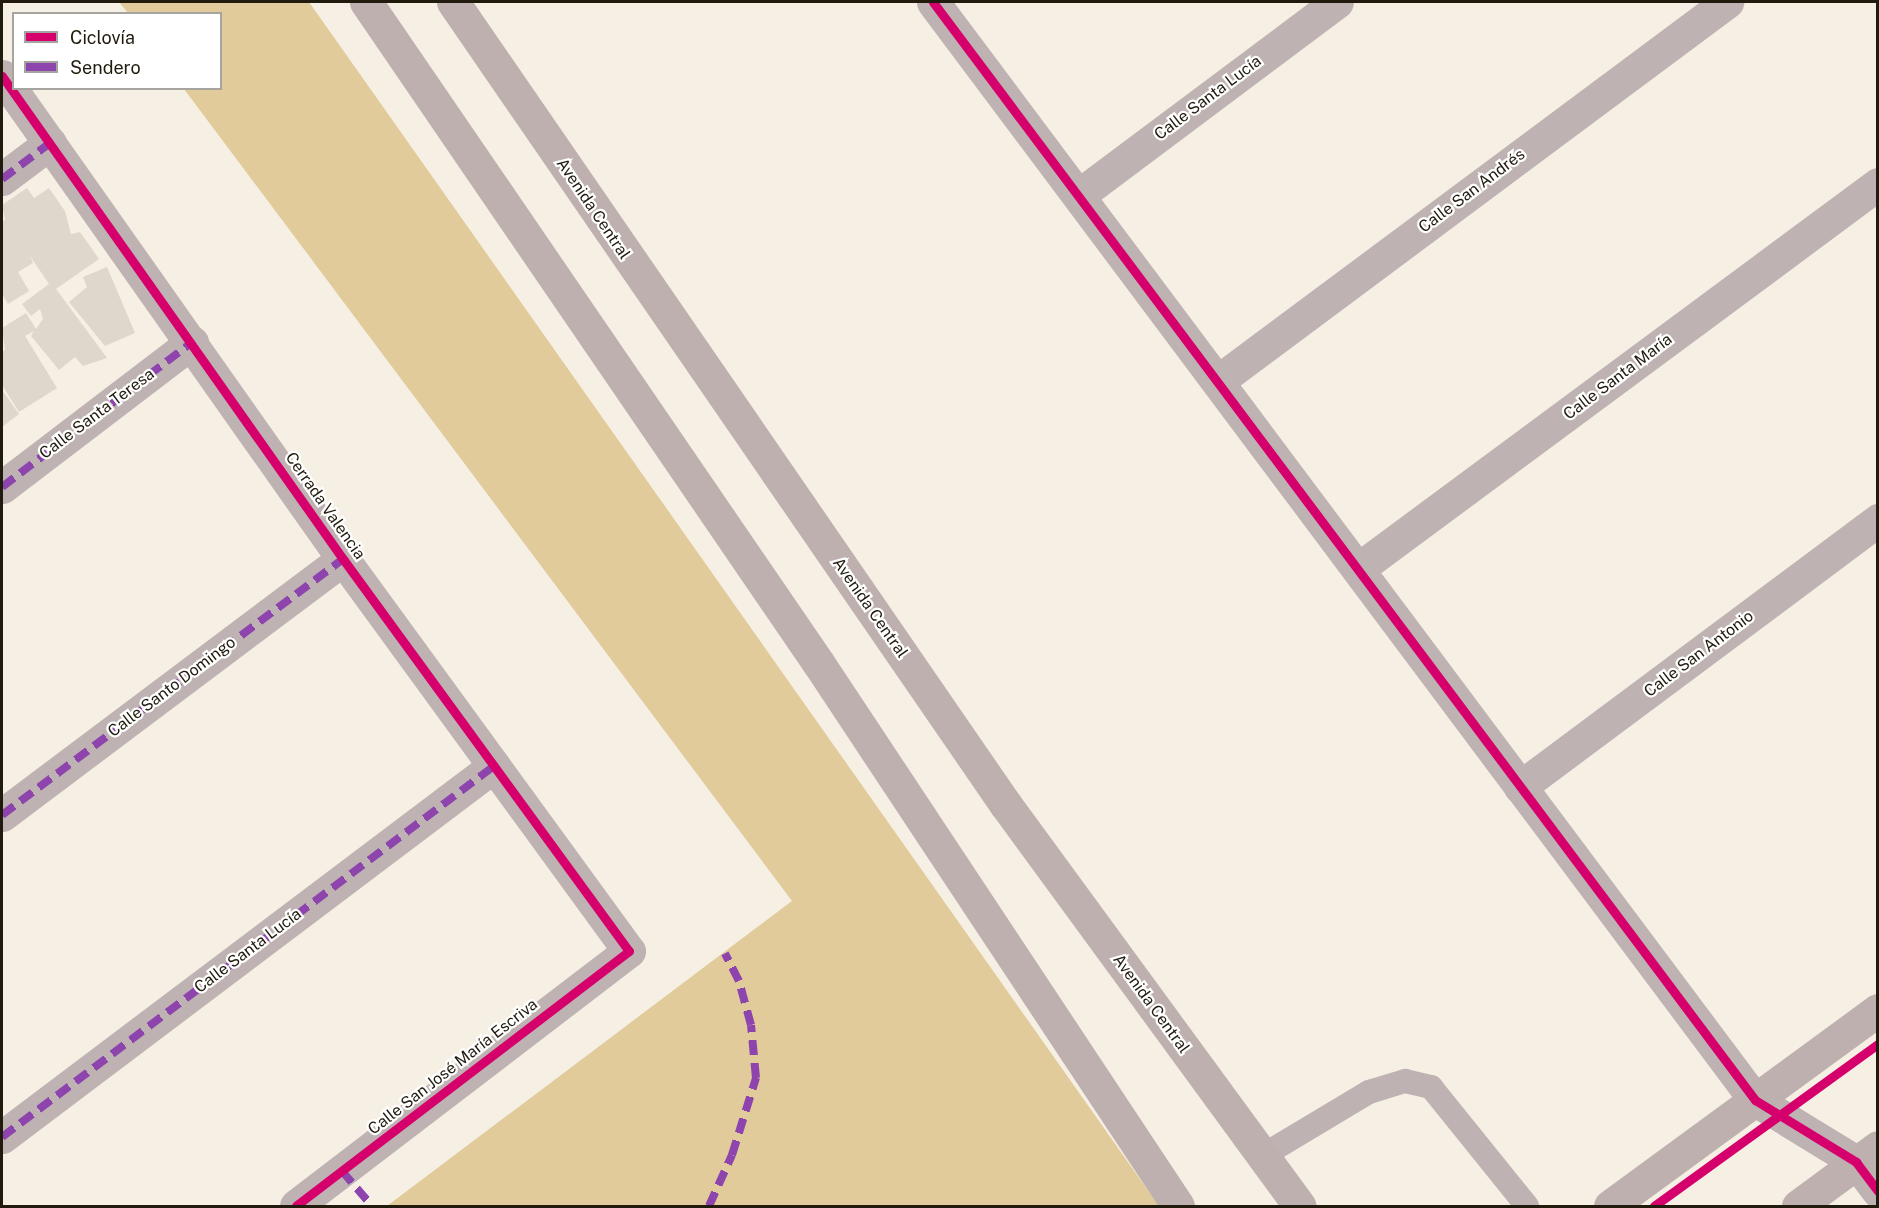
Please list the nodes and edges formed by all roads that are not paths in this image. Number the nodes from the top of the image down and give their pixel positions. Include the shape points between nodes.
1 (366, 2) edge
2 (453, 2) edge
3 (1337, 2) edge
4 (1727, 2) edge
5 (937, 3) edge
6 (2, 76) edge
7 (12, 90) edge
8 (12, 90) edge
9 (50, 143) junction
10 (2, 179) edge
11 (1878, 184) edge
12 (1079, 195) junction
13 (192, 342) junction
14 (1218, 381) junction
15 (2, 487) edge
16 (1878, 520) edge
17 (343, 559) junction
18 (1358, 569) junction
19 (494, 766) junction
20 (1520, 787) junction
21 (2, 815) edge
22 (629, 951) joint
23 (1878, 1010) edge
24 (1755, 1100) junction
25 (2, 1137) edge
26 (1867, 1154) edge
27 (1262, 1156) junction
28 (1878, 1191) edge
29 (296, 1206) edge
30 (1178, 1206) edge
31 (1299, 1206) edge
32 (1527, 1206) edge
33 (1610, 1206) edge
34 (1798, 1206) edge

1 - 30 main road via 819,664
2 - 27 main road, Avenida Central via 1006,805
3 - 12 street, Calle Santa Lucía
4 - 14 street, Calle San Andrés
5 - 12 street
6 - 8 street, Cerrada Valencia
7 - 9 street, Cerrada Valencia
9 - 10 street
9 - 13 street, Cerrada Valencia
11 - 18 street, Calle Santa María
12 - 14 street
13 - 15 street, Calle Santa Teresa
13 - 17 street, Cerrada Valencia
14 - 18 street
16 - 20 street, Calle San Antonio
17 - 19 street, Cerrada Valencia
17 - 21 street, Calle Santo Domingo
18 - 20 street
19 - 22 street, Cerrada Valencia
19 - 25 street, Calle Santa Lucía
20 - 24 street
22 - 29 street, Calle San José María Escriva
23 - 24 main road
24 - 26 street
24 - 33 main road
26 - 28 street
26 - 34 main road
27 - 31 main road, Avenida Central
27 - 32 lane via 1369,1092 1406,1081 1431,1087

